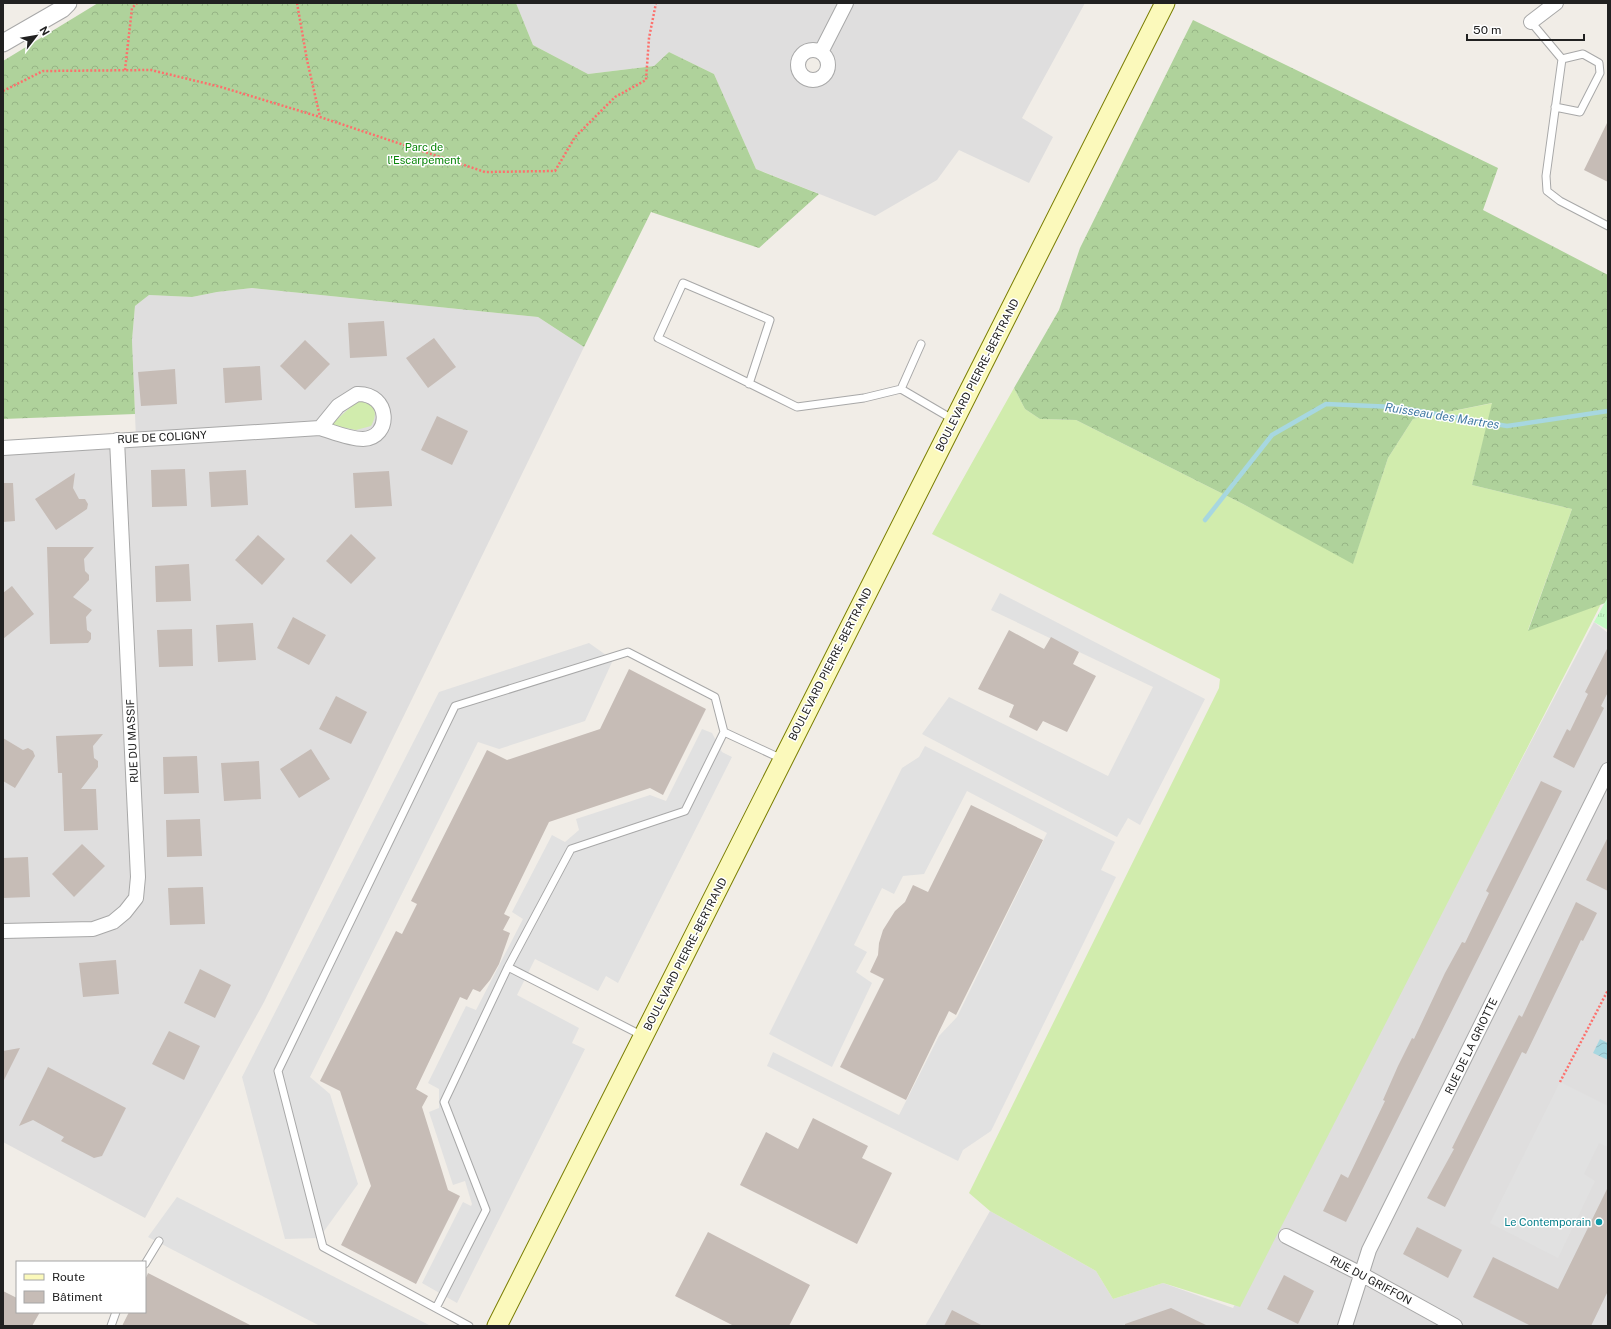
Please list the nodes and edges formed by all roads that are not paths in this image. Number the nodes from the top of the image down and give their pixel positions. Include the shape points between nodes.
1 (68, 3) edge
2 (846, 3) edge
3 (1165, 3) edge
4 (1556, 3) edge
5 (1532, 22) joint
6 (3, 43) edge
7 (821, 52) dead end
8 (1562, 59) junction
9 (1555, 107) junction
10 (1608, 226) edge
11 (921, 344) dead end
12 (749, 384) junction
13 (900, 389) junction
14 (954, 420) junction
15 (320, 428) dead end
16 (117, 440) junction
17 (3, 448) edge
18 (724, 732) junction
19 (782, 760) junction
20 (1608, 770) edge
21 (3, 930) edge
22 (508, 967) junction
23 (643, 1036) junction
24 (1286, 1236) dead end
25 (160, 1241) dead end
26 (146, 1262) edge
27 (1361, 1274) junction
28 (436, 1308) junction
29 (116, 1313) edge
30 (111, 1326) edge
31 (470, 1326) edge
32 (497, 1326) edge
33 (1345, 1326) edge
34 (1455, 1326) edge

1 - 6 street
2 - 7 street
3 - 14 main road, BOULEVARD PIERRE-BERTRAND
4 - 5 street
5 - 8 lane
8 - 9 lane
8 - 9 lane via 1583,54 1598,63 1600,73 1580,112
9 - 10 lane via 1546,176 1547,191 1560,201
11 - 13 lane
12 - 12 lane via 658,338 683,283 770,320
12 - 13 lane via 797,407 864,398
13 - 14 lane
14 - 19 main road, BOULEVARD PIERRE-BERTRAND
15 - 16 street, RUE DE COLIGNY
16 - 17 street, RUE DE COLIGNY
16 - 21 street, RUE DU MASSIF via 138,877 136,898 126,912 113,922 93,929
18 - 19 lane
18 - 22 lane via 684,811 571,849
18 - 28 lane via 716,697 628,652 455,706 278,1071 323,1247
19 - 23 main road, BOULEVARD PIERRE-BERTRAND
20 - 27 street, RUE DE LA GRIOTTE via 1369,1250
22 - 23 lane
22 - 28 lane via 444,1102 486,1210
23 - 32 main road, BOULEVARD PIERRE-BERTRAND
24 - 27 street, RUE DU GRIFFON
25 - 26 lane
27 - 33 street, RUE DE LA GRIOTTE
27 - 34 street, RUE DU GRIFFON
28 - 31 lane
29 - 30 lane

